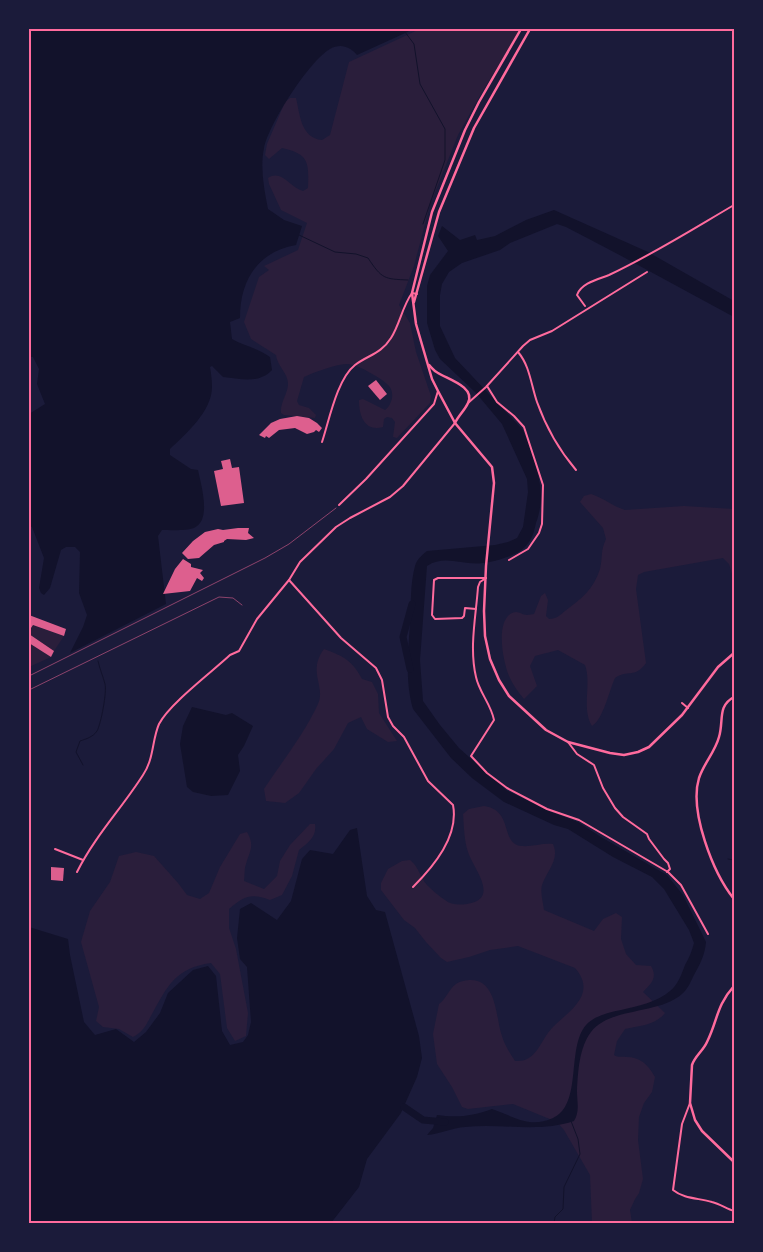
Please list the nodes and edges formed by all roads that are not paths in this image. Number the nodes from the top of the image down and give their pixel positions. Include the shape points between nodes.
1 (521, 29) edge
2 (530, 29) edge
3 (437, 199) junction
4 (443, 202) junction
5 (734, 205) edge
6 (428, 228) junction
7 (434, 230) junction
8 (647, 272) dead end
9 (412, 293) junction
10 (417, 294) junction
11 (414, 303) junction
12 (584, 306) dead end
13 (518, 352) junction
14 (428, 364) junction
15 (486, 386) junction
16 (438, 391) junction
17 (468, 404) junction
18 (454, 423) junction
19 (322, 442) dead end
20 (576, 470) dead end
21 (338, 506) road end
22 (509, 560) dead end
23 (486, 578) junction
24 (289, 580) junction
25 (242, 605) dead end
26 (476, 609) junction
27 (734, 653) edge
28 (29, 690) edge
29 (734, 697) edge
30 (682, 703) dead end
31 (688, 708) junction
32 (568, 742) junction
33 (55, 849) dead end
34 (83, 860) junction
35 (77, 872) dead end
36 (667, 872) junction
37 (413, 887) dead end
38 (734, 899) edge
39 (708, 934) dead end
40 (734, 986) edge
41 (690, 1103) junction
42 (734, 1168) edge
43 (734, 1211) edge

1 - 3 main road via 468,125
2 - 4 main road via 474,128
3 - 4 main road
3 - 6 main road
4 - 7 main road
5 - 12 street via 652,253 583,287 577,295
6 - 7 main road
6 - 9 main road
7 - 10 main road
8 - 13 street via 552,331 530,340
9 - 10 street
9 - 11 main road
9 - 19 street via 393,337 383,350 354,365 341,384
10 - 11 main road
11 - 14 main road
13 - 15 street
13 - 20 street via 526,363 547,427
14 - 16 main road
14 - 17 main road via 435,372 458,382 468,394
15 - 17 street
15 - 22 street via 497,402 524,427 543,485 539,533 528,550
16 - 18 main road
16 - 21 street via 434,404
17 - 18 main road
18 - 23 main road via 492,467 494,483
18 - 24 street via 403,486 390,497 336,527 300,562
23 - 26 street via 478,587
23 - 26 street via 434,580 432,615 435,619 462,618 465,608
23 - 32 main road via 486,636 490,659 499,680 509,696 529,716
24 - 34 street via 256,619 239,651 230,655 175,704 160,722 144,774
24 - 37 street via 341,638 376,668 382,680 390,722 404,737 428,781 453,805 454,824 446,843
25 - 28 lane via 233,598 219,597
26 - 36 street via 476,675 494,720 471,756 507,788 547,809 579,820
27 - 31 main road via 718,667
29 - 38 main road via 722,709 719,736 699,778 697,794 702,834 718,874
30 - 31 street
31 - 32 main road via 649,747 638,752 610,753
32 - 36 street via 577,754 594,764 615,808 647,834 668,863 670,869
33 - 34 street
34 - 35 street
36 - 39 street via 681,884
40 - 41 main road via 718,1009 706,1045 692,1065
41 - 42 main road via 702,1131 733,1161
41 - 43 street via 682,1124 674,1190

